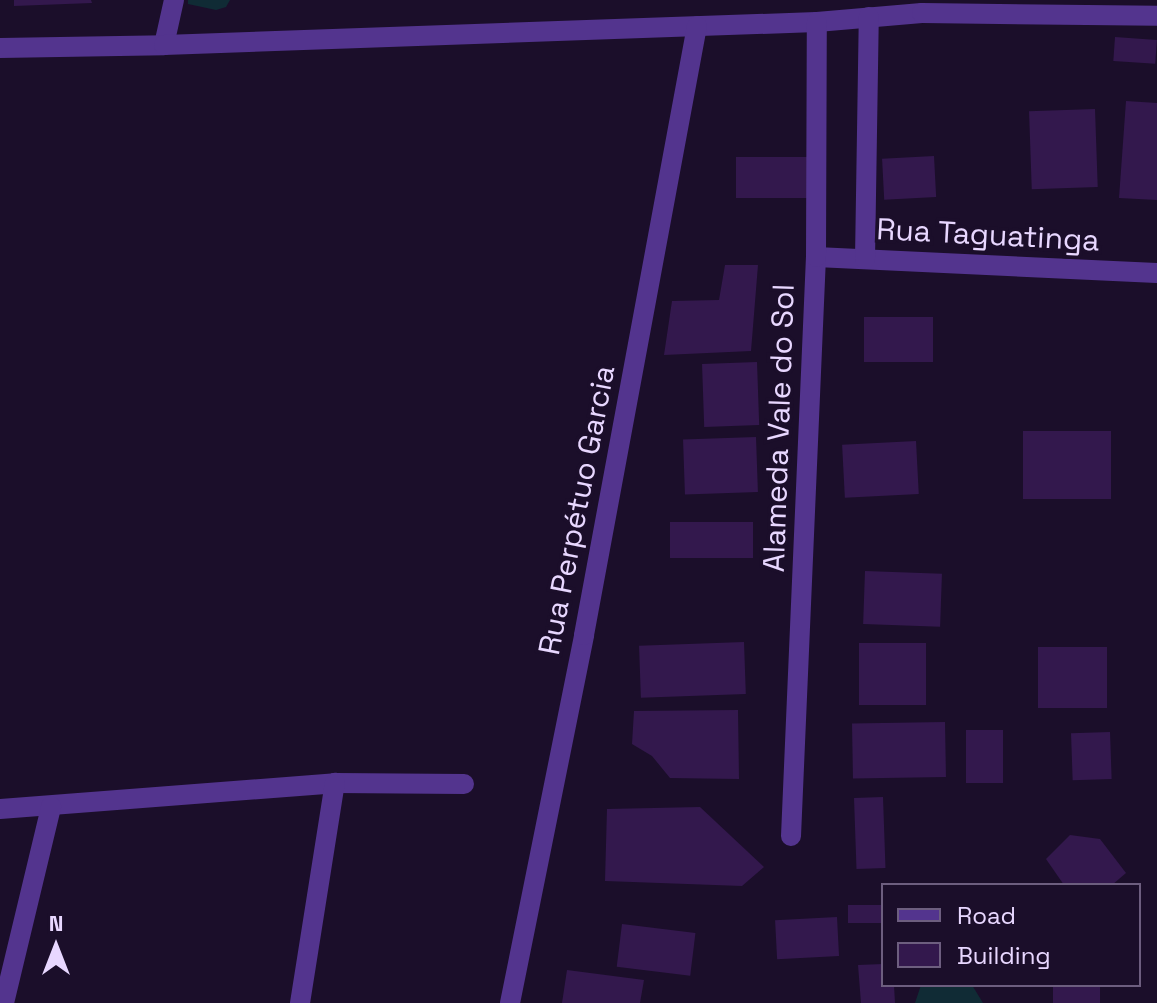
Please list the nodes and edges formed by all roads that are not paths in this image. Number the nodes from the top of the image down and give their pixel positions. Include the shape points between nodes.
1 (174, 0) edge
2 (924, 6) edge
3 (1157, 16) edge
4 (869, 17) junction
5 (817, 22) junction
6 (697, 26) junction
7 (164, 45) junction
8 (0, 48) edge
9 (816, 257) junction
10 (865, 259) junction
11 (1157, 273) edge
12 (335, 783) junction
13 (464, 784) dead end
14 (51, 807) junction
15 (0, 809) edge
16 (791, 836) dead end
17 (4, 1003) edge
18 (300, 1003) edge
19 (510, 1003) edge

1 - 7 street
2 - 3 street
2 - 4 street
4 - 5 street
4 - 10 street
5 - 6 street
5 - 9 street, Alameda Vale do Sol
6 - 7 street
6 - 19 street, Rua Perpétuo Garcia
7 - 8 street
9 - 10 street, Rua Taguatinga
9 - 16 street, Alameda Vale do Sol
10 - 11 street, Rua Taguatinga
12 - 13 street
12 - 14 street
12 - 18 street
14 - 15 street
14 - 17 street

